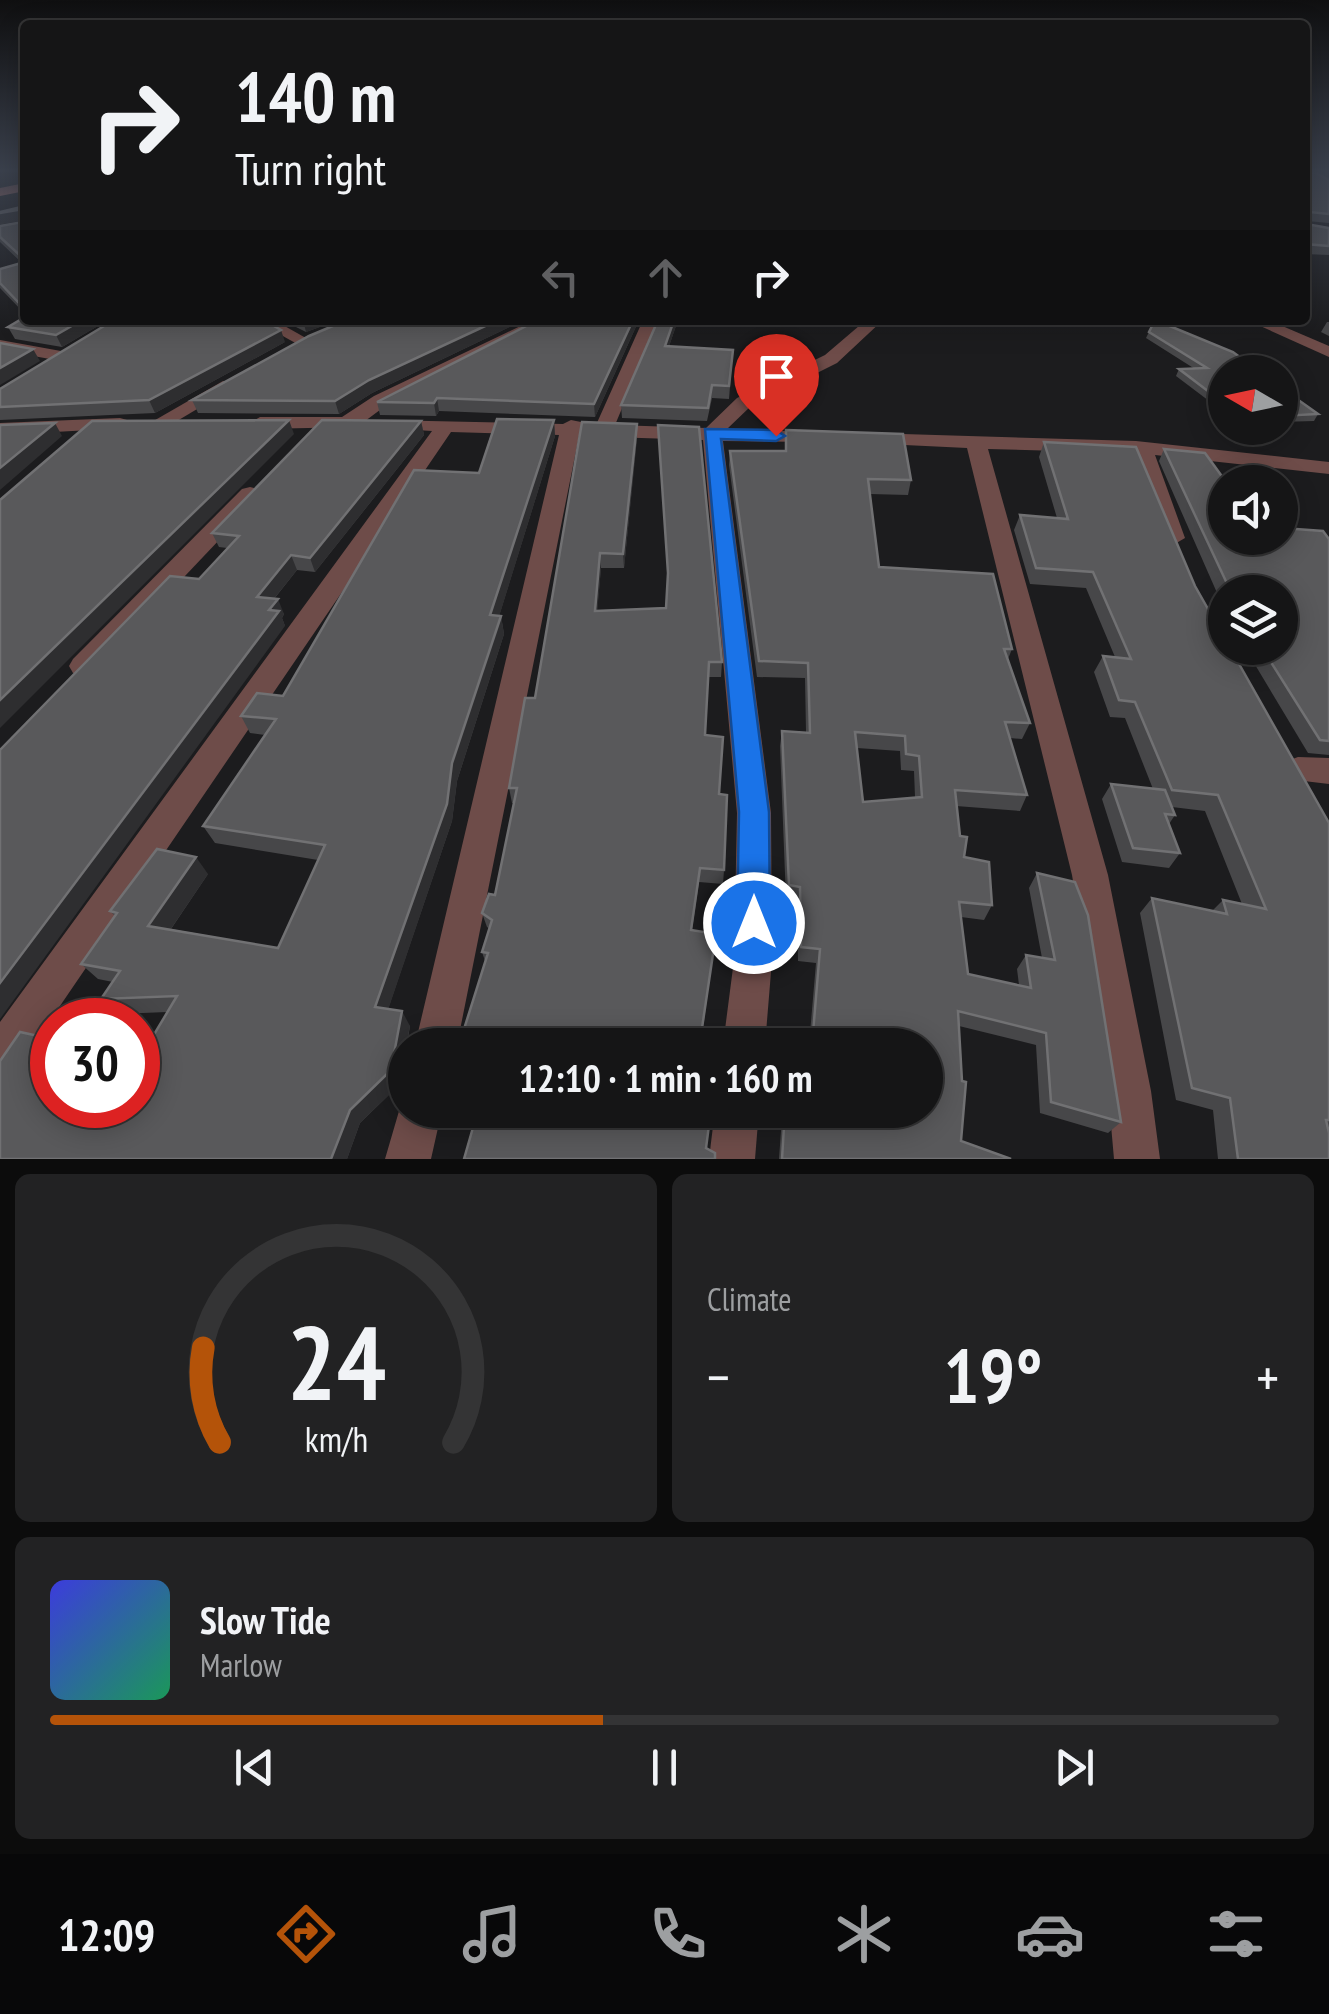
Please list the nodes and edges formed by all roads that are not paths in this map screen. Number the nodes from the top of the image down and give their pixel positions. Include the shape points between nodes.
1 (274, 325) edge
2 (536, 325) edge
3 (650, 325) edge
4 (869, 325) edge
5 (1267, 325) edge
6 (18, 326) edge
7 (0, 331) edge
8 (0, 344) edge
9 (1329, 352) edge
10 (278, 357) edge
11 (38, 371) edge
12 (239, 377) edge
13 (160, 423) junction
14 (196, 423) edge
15 (232, 423) edge
16 (334, 423) junction
17 (446, 425) junction
18 (92, 426) junction
19 (571, 426) junction
20 (604, 428) junction
21 (0, 429) edge
22 (712, 433) junction
23 (975, 439) junction
24 (1136, 447) junction
25 (66, 448) edge
26 (294, 450) edge
27 (1305, 466) junction
28 (1329, 468) edge
29 (268, 477) edge
30 (1329, 489) edge
31 (1184, 565) edge
32 (69, 681) edge
33 (1280, 740) edge
34 (1314, 780) edge
35 (440, 1028) edge
36 (746, 1028) edge
37 (0, 1057) edge
38 (416, 1128) edge
39 (735, 1128) edge
40 (408, 1159) edge
41 (732, 1159) edge
42 (1137, 1159) edge

1 - 10 street via 312,340
2 - 16 street
3 - 20 street
4 - 22 street via 831,359 744,402
5 - 9 street
6 - 7 street
8 - 11 street via 69,352
12 - 13 street
13 - 14 street
13 - 18 street
15 - 16 street
16 - 17 street
16 - 26 street
17 - 19 street
17 - 37 street
18 - 21 street
18 - 25 street
19 - 20 street
19 - 35 street
20 - 22 street
22 - 23 street
22 - 36 street via 754,812
23 - 24 street
23 - 42 street via 1060,739 1108,960
24 - 27 street
24 - 31 street via 1149,460
27 - 28 street
27 - 30 street
29 - 32 street
33 - 34 street
38 - 40 street
39 - 41 street

